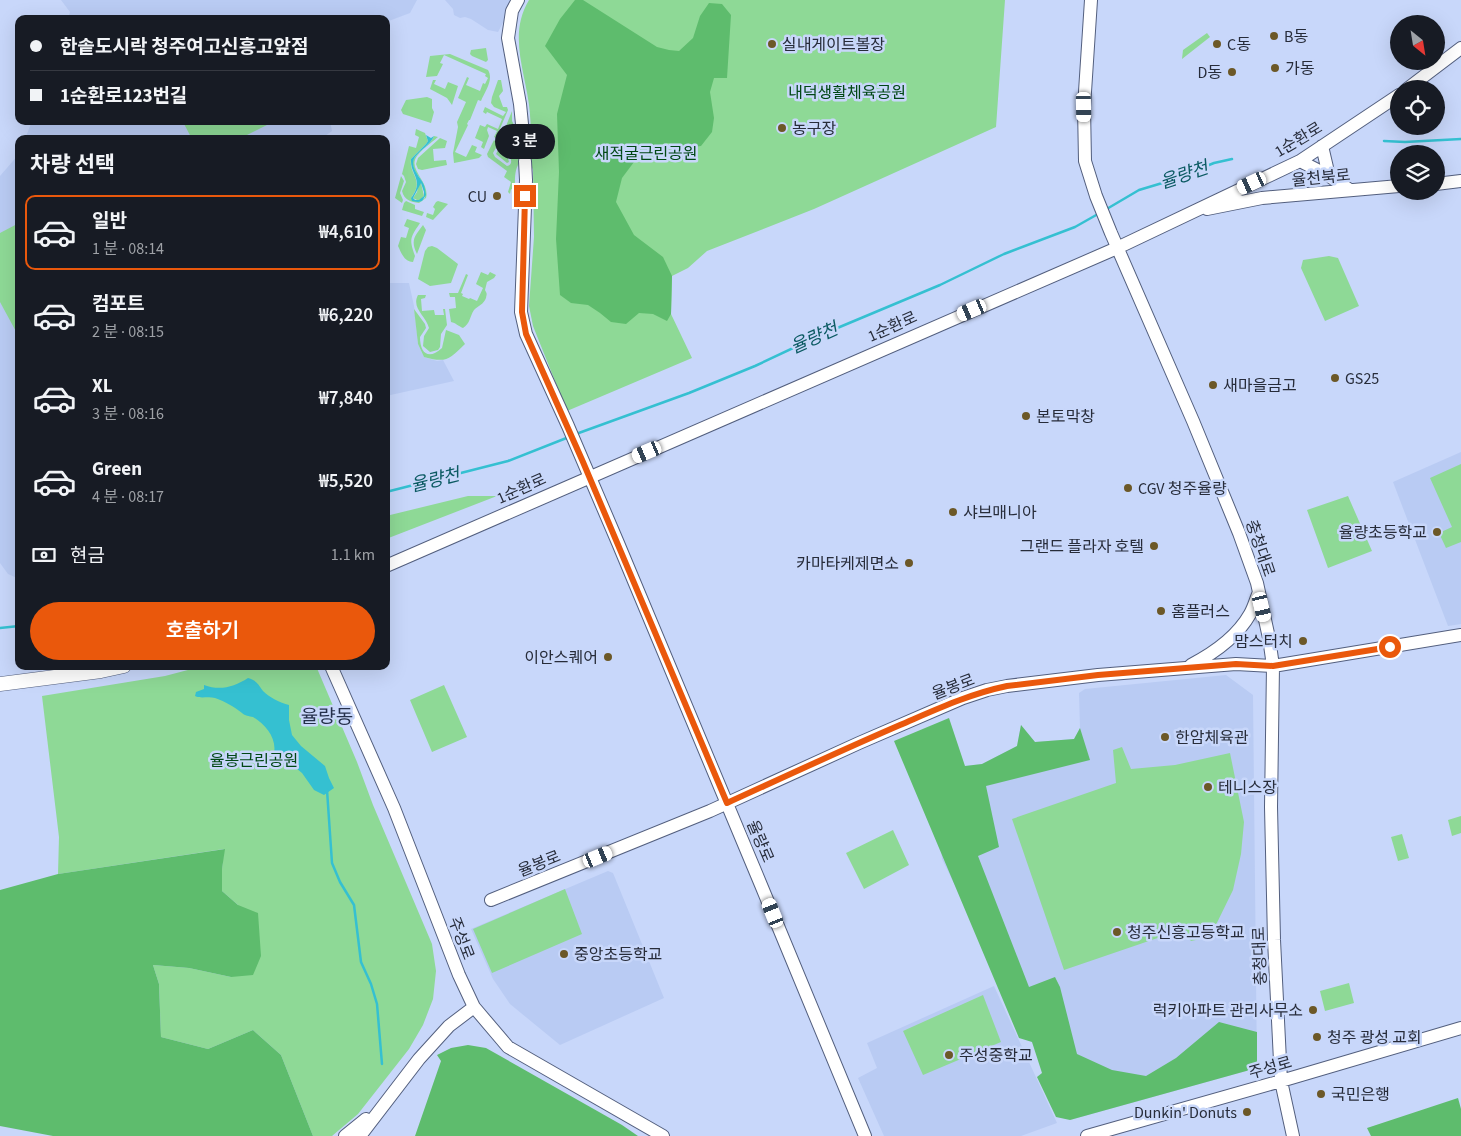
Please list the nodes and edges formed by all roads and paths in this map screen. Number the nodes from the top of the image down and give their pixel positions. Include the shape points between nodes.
1 (518, 0) edge
2 (1091, 0) edge
3 (1461, 48) edge
4 (1419, 80) edge
5 (1390, 101) edge
6 (523, 134) tunnel mouth
7 (1322, 146) junction
8 (525, 161) tunnel mouth
9 (1300, 161) junction
10 (1330, 176) junction
11 (1461, 181) edge
12 (1445, 183) edge
13 (1390, 187) edge
14 (1350, 190) junction
15 (1187, 213) junction
16 (1117, 248) junction
17 (589, 477) junction
18 (390, 564) edge
19 (1259, 592) junction
20 (1461, 636) edge
21 (1273, 666) junction
22 (1186, 668) junction
23 (106, 670) edge
24 (333, 670) edge
25 (0, 684) edge
26 (727, 803) junction
27 (491, 900) dead end
28 (474, 1008) junction
29 (1461, 1028) edge
30 (1281, 1081) junction
31 (387, 1101) junction
32 (858, 1120) junction
33 (345, 1136) edge
34 (360, 1136) edge
35 (663, 1136) edge
36 (857, 1136) edge
37 (865, 1136) edge
38 (1087, 1136) edge
39 (1293, 1136) edge

1 - 6 street via 512,11 508,38
2 - 16 street, 충청대로 via 1084,107 1085,161
3 - 4 street
5 - 7 street, 1순환로
7 - 9 street, 1순환로
7 - 10 street
8 - 17 street, 율량로 via 522,312 526,334
9 - 10 street
9 - 15 street, 1순환로
10 - 14 street
11 - 12 street
13 - 14 street, 율천북로
14 - 15 street, 율천북로 via 1262,198
15 - 16 street, 1순환로
16 - 17 street, 1순환로
16 - 19 street, 충청대로 via 1219,481
17 - 18 street, 1순환로
17 - 26 street, 율량로
19 - 21 street, 충청대로
19 - 22 street via 1251,613 1239,630 1205,658
20 - 21 street, 율봉로
21 - 22 street, 율봉로 via 1236,664
21 - 30 street, 충청대로 via 1274,940
22 - 26 street, 율봉로 via 1080,677 987,690
23 - 25 main road
24 - 28 street, 주성로 via 394,808
26 - 27 street, 율봉로
26 - 32 street, 율량로
28 - 31 street via 449,1026
28 - 35 street, 주성로 via 508,1047
29 - 30 street, 주성로
30 - 38 street, 주성로
30 - 39 street, 충청대로
31 - 33 street
31 - 34 street
32 - 36 street
32 - 37 street, 율량로

